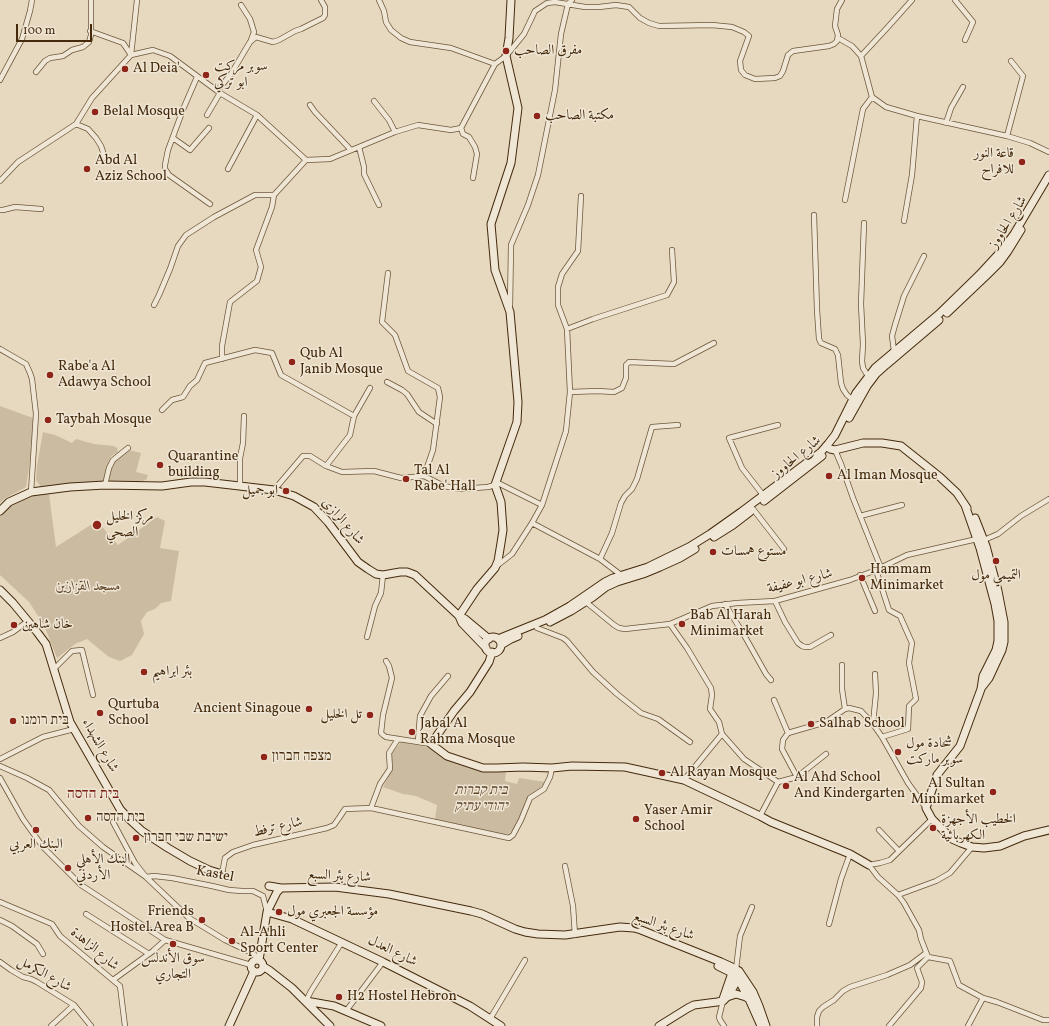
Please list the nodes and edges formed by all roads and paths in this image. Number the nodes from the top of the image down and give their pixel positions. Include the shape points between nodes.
1 (32, 0) edge
2 (91, 0) edge
3 (137, 0) edge
4 (321, 0) edge
5 (379, 0) edge
6 (511, 0) edge
7 (572, 0) edge
8 (842, 0) edge
9 (912, 0) edge
10 (955, 0) edge
11 (568, 4) junction
12 (241, 5) dead end
13 (90, 31) junction
14 (838, 38) junction
15 (965, 40) dead end
16 (250, 42) junction
17 (131, 55) junction
18 (506, 56) junction
19 (861, 56) junction
20 (1011, 61) dead end
21 (495, 64) junction
22 (36, 72) dead end
23 (197, 77) junction
24 (0, 80) edge
25 (963, 87) dead end
26 (218, 92) junction
27 (872, 97) junction
28 (374, 101) dead end
29 (310, 106) dead end
30 (207, 114) dead end
31 (257, 115) junction
32 (917, 116) junction
33 (946, 123) junction
34 (76, 124) junction
35 (209, 128) dead end
36 (461, 128) junction
37 (395, 132) junction
38 (1007, 136) junction
39 (173, 138) junction
40 (359, 147) junction
41 (351, 150) junction
42 (1049, 152) edge
43 (105, 158) dead end
44 (306, 160) junction
45 (228, 169) dead end
46 (1049, 175) edge
47 (473, 178) dead end
48 (0, 181) edge
49 (1049, 183) edge
50 (274, 194) junction
51 (581, 196) dead end
52 (845, 200) dead end
53 (210, 204) dead end
54 (379, 205) dead end
55 (41, 209) dead end
56 (0, 210) edge
57 (814, 215) dead end
58 (904, 222) dead end
59 (864, 223) dead end
60 (672, 250) dead end
61 (924, 256) dead end
62 (388, 273) dead end
63 (154, 305) dead end
64 (510, 312) junction
65 (566, 329) junction
66 (714, 343) dead end
67 (0, 349) edge
68 (894, 351) junction
69 (222, 359) junction
70 (868, 376) junction
71 (387, 382) dead end
72 (370, 388) dead end
73 (570, 392) junction
74 (852, 400) junction
75 (162, 410) dead end
76 (244, 416) dead end
77 (354, 416) junction
78 (437, 424) junction
79 (678, 425) dead end
80 (778, 425) dead end
81 (128, 448) dead end
82 (830, 448) junction
83 (326, 466) junction
84 (424, 476) junction
85 (496, 483) junction
86 (105, 485) junction
87 (240, 486) junction
88 (274, 490) junction
89 (31, 492) junction
90 (763, 495) junction
91 (1049, 499) edge
92 (542, 505) junction
93 (902, 505) dead end
94 (753, 509) junction
95 (0, 511) edge
96 (860, 516) junction
97 (532, 523) junction
98 (981, 540) junction
99 (784, 549) dead end
100 (600, 559) junction
101 (495, 568) junction
102 (881, 568) junction
103 (876, 570) junction
104 (383, 575) junction
105 (621, 575) junction
106 (860, 575) junction
107 (0, 590) edge
108 (775, 601) junction
109 (586, 602) junction
110 (724, 604) junction
111 (875, 611) dead end
112 (459, 616) junction
113 (28, 621) junction
114 (670, 624) junction
115 (537, 628) junction
116 (831, 635) dead end
117 (367, 637) dead end
118 (0, 638) edge
119 (489, 639) junction
120 (500, 642) junction
121 (489, 650) junction
122 (386, 660) dead end
123 (842, 665) dead end
124 (54, 669) junction
125 (875, 674) dead end
126 (448, 676) dead end
127 (771, 680) dead end
128 (93, 696) dead end
129 (774, 700) dead end
130 (845, 709) junction
131 (873, 724) junction
132 (74, 729) junction
133 (788, 733) junction
134 (722, 734) junction
135 (882, 737) junction
136 (398, 739) junction
137 (418, 741) junction
138 (690, 742) dead end
139 (431, 744) junction
140 (826, 754) dead end
141 (0, 759) edge
142 (0, 766) edge
143 (552, 768) junction
144 (797, 777) junction
145 (0, 778) edge
146 (684, 780) junction
147 (778, 782) junction
148 (371, 808) junction
149 (926, 808) junction
150 (760, 816) junction
151 (932, 819) junction
152 (113, 822) dead end
153 (879, 830) dead end
154 (1049, 830) edge
155 (972, 847) junction
156 (899, 851) junction
157 (850, 854) junction
158 (869, 865) junction
159 (565, 866) dead end
160 (222, 874) joint
161 (146, 877) junction
162 (269, 886) dead end
163 (281, 888) junction
164 (898, 895) junction
165 (0, 902) edge
166 (752, 908) dead end
167 (267, 912) junction
168 (86, 914) dead end
169 (0, 920) edge
170 (829, 924) dead end
171 (575, 935) junction
172 (166, 940) junction
173 (342, 942) junction
174 (43, 954) dead end
175 (149, 954) junction
176 (927, 955) junction
177 (258, 960) junction
178 (525, 960) dead end
179 (0, 962) edge
180 (383, 962) junction
181 (264, 967) junction
182 (253, 968) junction
183 (734, 971) junction
184 (738, 979) junction
185 (113, 980) junction
186 (983, 998) junction
187 (725, 999) junction
188 (750, 1000) junction
189 (306, 1001) junction
190 (74, 1005) junction
191 (346, 1011) junction
192 (490, 1019) junction
193 (1049, 1020) edge
194 (51, 1026) edge
195 (92, 1026) edge
196 (125, 1026) edge
197 (229, 1026) edge
198 (330, 1026) edge
199 (381, 1026) edge
200 (501, 1026) edge
201 (659, 1026) edge
202 (724, 1026) edge
203 (761, 1026) edge
204 (766, 1026) edge
205 (817, 1026) edge
206 (889, 1026) edge
207 (968, 1026) edge

1 - 24 street via 22,38
2 - 13 street
3 - 17 street
4 - 16 street via 326,7 322,18 273,42 256,37
5 - 21 street via 386,22 401,38 410,42 451,48
6 - 18 main road
7 - 11 street
8 - 14 street via 837,9 835,26
9 - 19 street
10 - 15 street via 973,22
11 - 14 street via 629,7 640,18 659,26 712,25 744,32 750,36 740,61 741,70 744,75 755,79 779,77 787,57 792,52 829,46
11 - 18 street via 547,3 535,11 524,34
11 - 64 street via 561,34 555,90 538,175 511,245
12 - 16 street via 250,19 254,32
13 - 17 street via 123,43
13 - 22 street via 91,35 86,45 63,56 50,58
14 - 19 street via 852,46
16 - 26 street
17 - 23 street via 153,50 170,56
17 - 34 street via 92,98
18 - 21 street
18 - 64 main road via 518,108 510,163 491,224 495,270
19 - 27 street
20 - 38 street via 1023,76
21 - 36 street
23 - 26 street
23 - 39 street
25 - 33 street
26 - 30 street
26 - 31 street
27 - 32 street via 886,107
27 - 52 street via 863,109
28 - 37 street
29 - 41 street
31 - 44 street
31 - 45 street
32 - 33 street
32 - 58 street via 912,175
33 - 38 street
34 - 43 street via 88,129 96,138 102,146
34 - 48 street via 18,162
35 - 39 street via 190,150
36 - 37 street via 451,130 418,125
36 - 47 street via 463,134 469,137 477,154
37 - 40 street
38 - 42 street
39 - 53 street via 165,161 166,171
40 - 41 street
40 - 54 street via 364,174
41 - 44 street via 330,159
44 - 50 street
46 - 68 main road via 1014,234 995,259 939,314
49 - 82 main road, شارع الحاووز via 1000,262 938,321 876,374
50 - 63 street via 255,195 186,235 178,246
50 - 69 street via 272,207 256,250 261,266 257,281 230,302
51 - 65 street via 578,251 562,274 558,287 558,305
55 - 56 street
57 - 74 street via 819,339 821,343 835,349 843,389
59 - 70 street via 862,361
60 - 65 street via 674,282 668,295
61 - 68 street via 904,296 892,336
62 - 78 street via 382,322 396,335 408,371 438,388 440,397
64 - 85 main road via 518,402 517,422
65 - 73 street
66 - 73 street via 674,364 629,362 626,365 626,378 622,388 614,392
67 - 89 street via 26,364 32,379 36,414
68 - 70 main road
69 - 75 street via 205,363 197,380 183,397 172,400
69 - 77 street via 255,350 272,353 281,375
70 - 74 main road
71 - 78 street via 407,394 419,412
72 - 77 street
73 - 92 street via 566,431
74 - 82 main road
76 - 87 street
77 - 83 street via 350,435
78 - 84 street via 434,450
79 - 100 street via 652,427 637,479 621,503
80 - 90 street via 729,438 742,468
81 - 86 street via 113,460
82 - 90 main road via 820,452
82 - 94 main road, شارع الحاووز
82 - 96 street via 841,464
82 - 98 main road via 863,443 901,446 940,476 956,493 975,518
83 - 84 street via 342,472 374,471 401,478
83 - 88 street via 310,456 303,456
84 - 85 street via 444,486 460,489 488,487
85 - 92 street
85 - 101 main road via 501,502 503,530 500,554
86 - 87 main road, شارع الرازي via 162,486 205,482
86 - 89 main road, شارع الرازي
87 - 88 main road, شارع الرازي
88 - 104 main road, شارع الرازي via 294,496 314,507 358,562 376,574
89 - 95 main road, شارع الرازي via 9,502
90 - 105 main road via 689,547 648,567
91 - 98 street, شارع ابو عفيفة via 998,534
92 - 97 street
93 - 96 street
94 - 99 street
94 - 109 main road, شارع الحاووز via 733,525 680,558 606,587
96 - 102 street
97 - 100 street
97 - 101 street via 512,554
98 - 102 street, شارع ابو عفيفة via 907,555
98 - 149 main road via 998,591 1004,622 1004,642 1000,657 981,689 960,746 937,775
100 - 105 street
101 - 112 main road
102 - 103 street, شارع ابو عفيفة
103 - 106 street, شارع ابو عفيفة
103 - 135 street via 889,610 900,616 912,643 909,663 916,699 909,706 908,730
104 - 112 main road via 407,572 415,575
104 - 117 street via 381,593
105 - 120 main road via 605,582 545,620
106 - 108 street, شارع ابو عفيفة
106 - 111 street
107 - 113 main road, شارع الشهداء
108 - 110 street, شارع ابو عفيفة
108 - 116 street via 785,622 802,646 811,646
109 - 114 street, شارع ابو عفيفة via 619,628
109 - 115 main road, شارع الحاووز
110 - 114 street, شارع ابو عفيفة via 712,606
110 - 127 street
112 - 119 main road
112 - 121 main road via 462,623
113 - 118 street
113 - 124 main road, شارع الشهداء via 46,644
114 - 134 street via 688,648 711,688 710,709 719,722
115 - 120 main road, شارع الحاووز
115 - 138 street via 563,638 593,672 623,699 641,713 658,719
119 - 120 main road via 493,637
119 - 121 main road via 486,643
120 - 121 main road via 499,650
121 - 139 main road via 489,662
122 - 136 street via 392,678 381,733 386,737
123 - 130 street
124 - 128 street via 72,651 82,650
124 - 132 main road, شارع الشهداء
125 - 131 street
126 - 137 street via 431,696 420,716
129 - 133 street
130 - 131 street via 861,711
130 - 133 street via 826,722
131 - 135 street
132 - 141 street via 43,736
132 - 160 main road, شارع الشهداء via 120,809 129,819 168,848 190,861
133 - 144 street via 782,740 782,749
134 - 146 street
134 - 147 street via 744,759
135 - 149 street
136 - 137 street
136 - 148 street via 389,753 390,769 380,784
137 - 139 street
139 - 143 main road via 447,756 483,768
140 - 144 street
142 - 161 street via 49,790 79,826 103,847
143 - 146 main road via 625,767
143 - 148 street via 544,789 530,798 521,820 509,838
144 - 147 street
145 - 172 street via 43,847 62,866 82,885
146 - 150 main road
147 - 150 street
148 - 160 street, شارع ترفط via 345,809 334,825 327,828 233,852 225,858
149 - 151 main road
150 - 157 main road
151 - 155 main road via 952,839
151 - 156 street
152 - 161 street via 135,863
153 - 156 street
154 - 155 main road via 1024,836 1000,846
155 - 164 street via 950,873
156 - 158 street via 890,860
157 - 158 main road
157 - 170 street
158 - 164 street
159 - 171 street via 573,906
161 - 167 street, Kastel via 172,878 229,890 253,890 263,896
161 - 177 street via 189,918 254,954
162 - 163 main road
163 - 167 main road
163 - 171 main road, شارع بئر السبع via 335,887 389,894 471,911 479,918 524,935 552,939 566,939
164 - 176 street via 919,930
165 - 185 street, شارع الزاهدة via 52,924 60,936
166 - 183 street via 740,936
167 - 173 main road, شارع العدل via 292,919
167 - 177 main road
168 - 175 street
169 - 174 street via 37,944
171 - 183 main road, شارع بئر السبع via 618,931 637,934
172 - 175 street
172 - 182 street
173 - 180 main road, شارع العدل
173 - 189 street
175 - 185 street
176 - 186 street via 950,961 958,985
176 - 205 street via 893,973 843,991 819,1011
176 - 206 street via 917,968 922,982 921,988
177 - 181 main road
177 - 182 main road via 254,961
178 - 192 street
179 - 190 street, شارع الكرمل
180 - 191 street
180 - 192 main road, شارع العدل via 470,1006
181 - 182 main road via 260,972
181 - 189 main road
182 - 197 main road
183 - 184 main road, شارع بئر السبع
183 - 187 main road
183 - 204 main road, شارع بئر السبع via 742,976 753,992
184 - 187 main road
184 - 188 main road, شارع بئر السبع
185 - 196 street, شارع الزاهدة via 120,986
186 - 193 street
186 - 207 street
187 - 188 main road via 736,994
187 - 201 main road via 694,1005
187 - 202 street via 719,1017
188 - 203 main road, شارع بئر السبع
189 - 191 main road
189 - 198 main road
190 - 194 street
190 - 195 street, شارع الكرمل
191 - 199 main road
192 - 200 main road, شارع العدل

